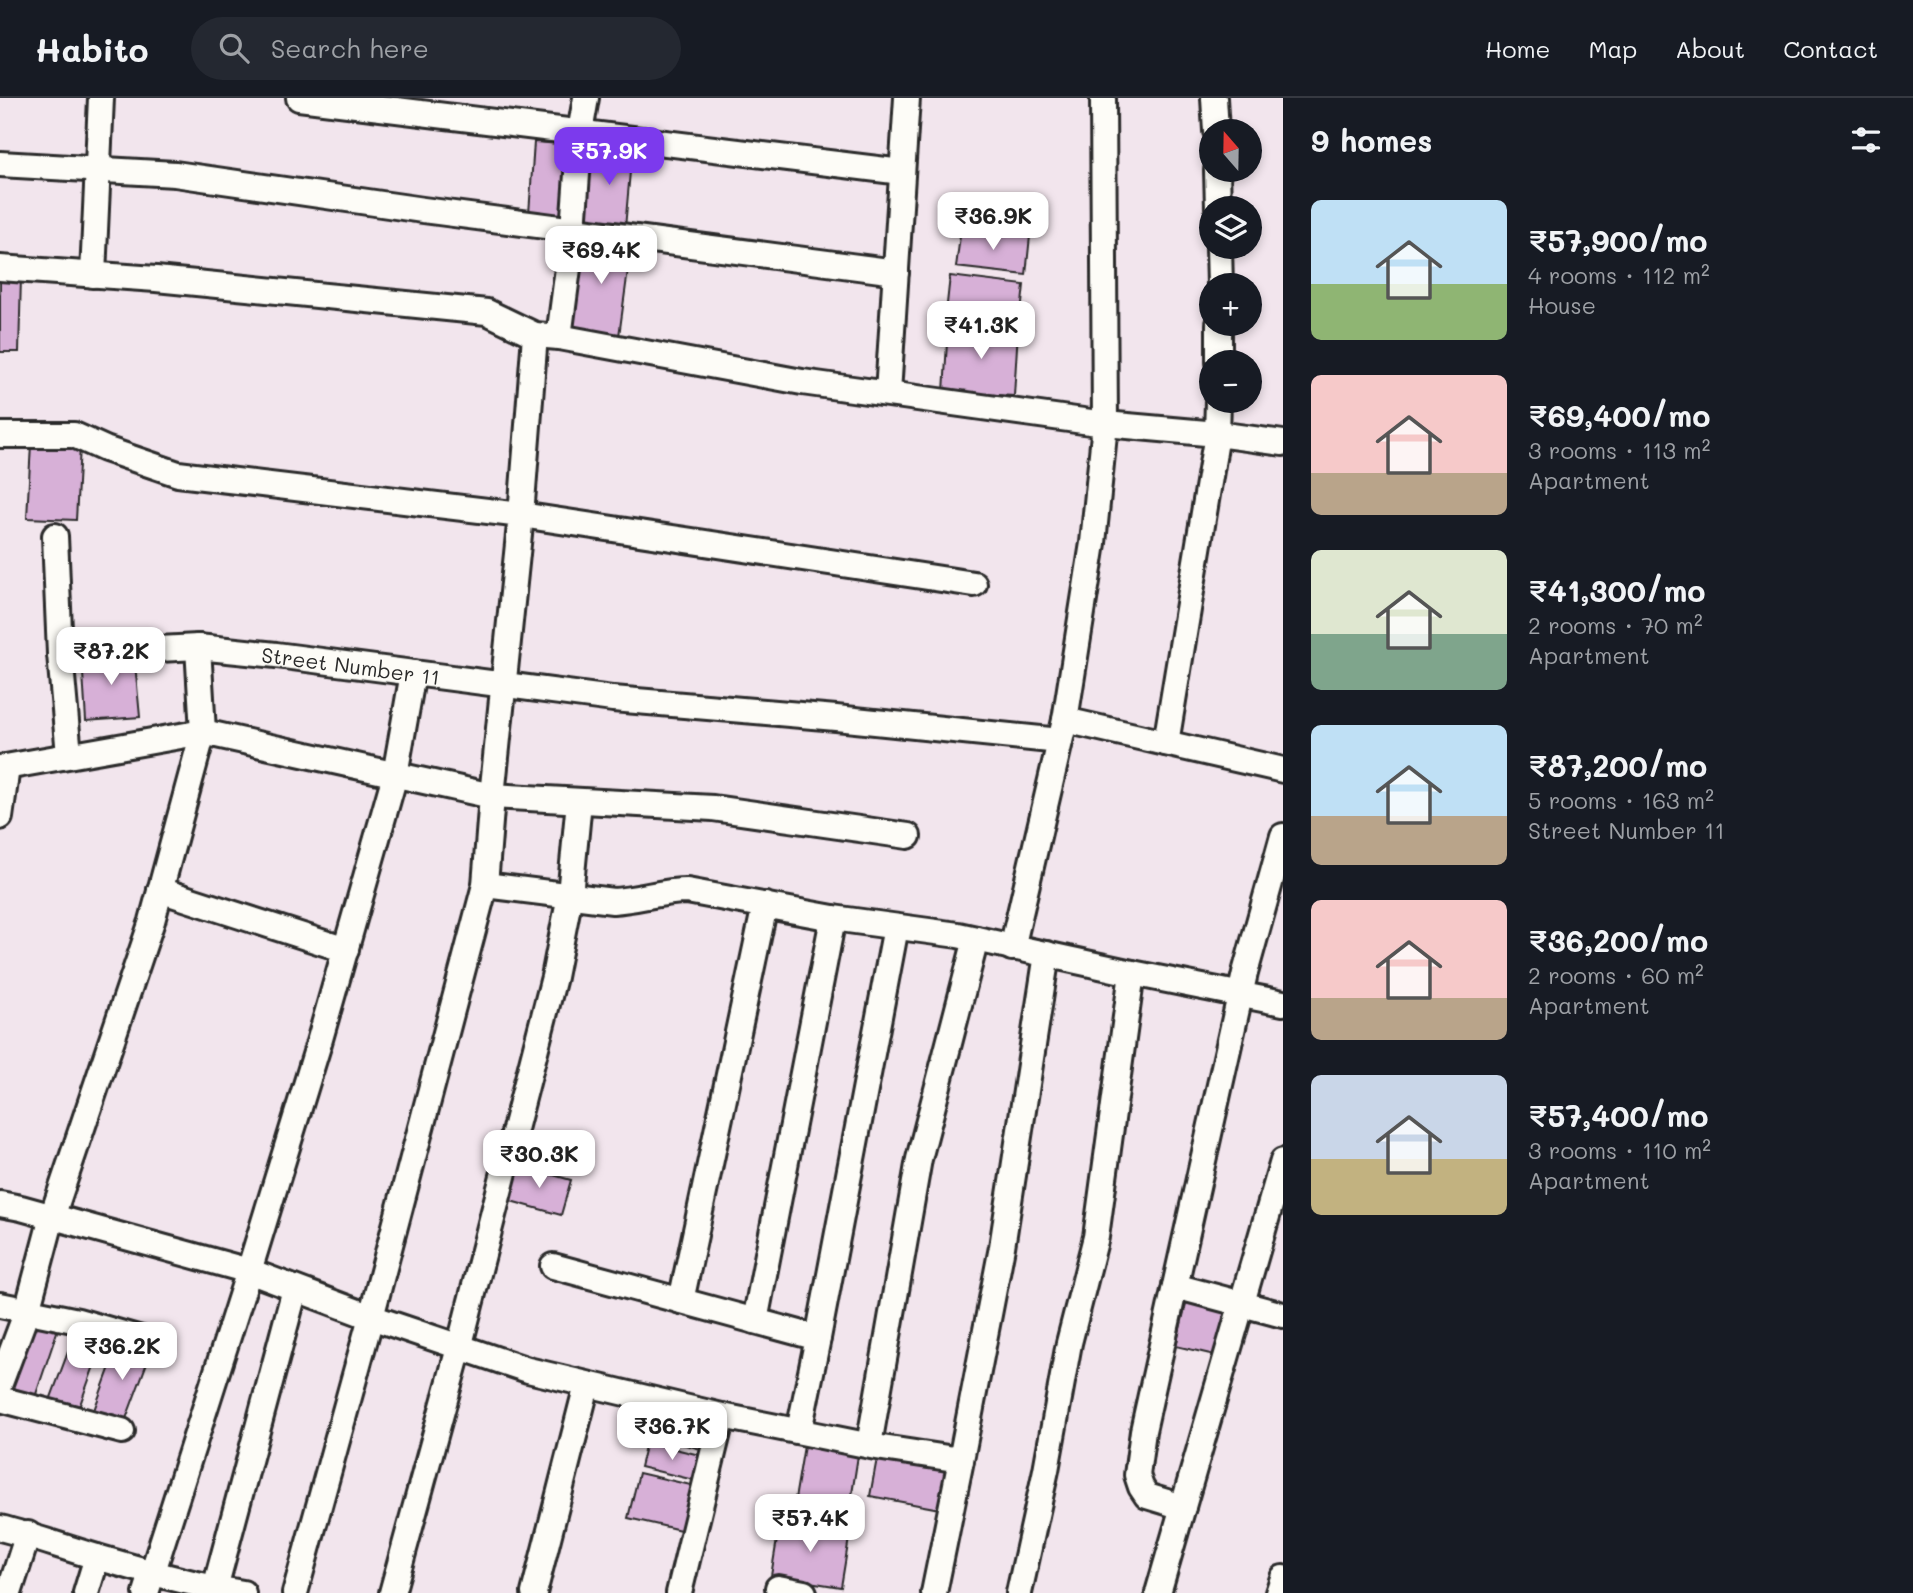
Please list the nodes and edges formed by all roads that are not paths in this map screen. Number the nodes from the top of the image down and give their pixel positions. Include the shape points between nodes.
1 (101, 98) edge
2 (299, 98) edge
3 (586, 98) edge
4 (907, 98) edge
5 (1103, 98) edge
6 (1214, 98) edge
7 (1215, 119) edge
8 (580, 132) junction
9 (0, 164) edge
10 (96, 170) junction
11 (902, 172) junction
12 (573, 229) junction
13 (0, 268) edge
14 (896, 272) junction
15 (93, 275) junction
16 (547, 336) junction
17 (888, 393) junction
18 (1218, 413) edge
19 (1105, 424) junction
20 (1217, 434) junction
21 (0, 435) edge
22 (1283, 443) edge
23 (521, 515) junction
24 (55, 536) dead end
25 (974, 584) dead end
26 (198, 647) junction
27 (61, 654) junction
28 (413, 673) junction
29 (504, 685) junction
30 (1062, 731) junction
31 (203, 732) junction
32 (1166, 743) junction
33 (69, 755) junction
34 (4, 768) edge
35 (1283, 770) edge
36 (395, 775) junction
37 (492, 796) junction
38 (579, 801) junction
39 (0, 817) edge
40 (908, 836) dead end
41 (1283, 836) edge
42 (485, 885) junction
43 (160, 890) junction
44 (570, 895) junction
45 (765, 905) junction
46 (832, 918) junction
47 (896, 927) junction
48 (976, 939) junction
49 (1012, 947) junction
50 (346, 950) junction
51 (1047, 954) junction
52 (1132, 973) junction
53 (1240, 995) junction
54 (1283, 1003) edge
55 (1283, 1161) edge
56 (0, 1204) edge
57 (52, 1217) junction
58 (553, 1266) dead end
59 (250, 1271) junction
60 (1175, 1286) junction
61 (295, 1289) junction
62 (681, 1301) junction
63 (1241, 1304) junction
64 (0, 1305) edge
65 (27, 1311) junction
66 (1283, 1315) edge
67 (371, 1317) junction
68 (755, 1321) junction
69 (818, 1338) junction
70 (155, 1343) dead end
71 (459, 1348) junction
72 (0, 1384) edge
73 (587, 1385) junction
74 (0, 1399) edge
75 (722, 1416) junction
76 (122, 1431) dead end
77 (799, 1431) junction
78 (869, 1445) junction
79 (961, 1460) junction
80 (1183, 1507) junction
81 (0, 1528) edge
82 (28, 1534) junction
83 (97, 1557) junction
84 (1283, 1578) edge
85 (149, 1582) edge
86 (215, 1588) junction
87 (778, 1588) dead end
88 (9, 1593) edge
89 (86, 1593) edge
90 (243, 1593) edge
91 (295, 1593) edge
92 (392, 1593) edge
93 (534, 1593) edge
94 (679, 1593) edge
95 (804, 1593) edge
96 (934, 1593) edge
97 (1019, 1593) edge
98 (1158, 1593) edge
99 (1278, 1593) edge

1 - 10 street
2 - 8 street
3 - 8 street
4 - 11 street
5 - 19 street
6 - 7 street
8 - 11 street
8 - 12 street
9 - 10 street
10 - 12 street via 175,174
10 - 15 street
11 - 14 street
12 - 14 street
12 - 16 street
13 - 15 street
14 - 17 street
15 - 16 street via 487,312
16 - 17 street
16 - 23 street
17 - 19 street
18 - 20 street
19 - 20 street
19 - 30 street via 1093,543
20 - 22 street
20 - 32 street
21 - 23 street via 74,435 178,474
23 - 25 street
23 - 29 street
24 - 27 street
26 - 27 street, Street Number 11
26 - 28 street, Street Number 11
26 - 31 street
27 - 33 street
28 - 29 street, Street Number 11
28 - 36 street
29 - 30 street, Street Number 11 via 836,718
29 - 37 street
30 - 32 street, Street Number 11
30 - 49 street
31 - 33 street
31 - 36 street
31 - 43 street
32 - 35 street, Street Number 11
33 - 34 street
34 - 39 street
36 - 37 street
36 - 50 street
37 - 38 street
37 - 42 street
38 - 40 street via 713,808
38 - 44 street
41 - 53 street
42 - 44 street
42 - 67 street
43 - 50 street
43 - 57 street
44 - 45 street via 612,901 687,891
44 - 71 street via 554,977
45 - 46 street
45 - 62 street
46 - 47 street
46 - 68 street
47 - 48 street
47 - 69 street
48 - 49 street
48 - 78 street via 919,1158
49 - 51 street
50 - 59 street
51 - 52 street
51 - 79 street via 1002,1247
52 - 53 street
52 - 97 street via 1096,1237 1069,1343
53 - 54 street
53 - 60 street
55 - 63 street
56 - 57 street
57 - 59 street
57 - 65 street
58 - 62 street
59 - 61 street
59 - 85 street
60 - 63 street
60 - 80 street via 1137,1475 1147,1496
61 - 67 street
61 - 86 street
62 - 68 street
63 - 66 street
63 - 80 street
64 - 65 street
65 - 70 street
65 - 72 street
67 - 71 street
67 - 91 street
68 - 69 street
69 - 77 street
71 - 73 street
71 - 92 street
73 - 75 street
73 - 93 street
74 - 76 street
75 - 77 street
75 - 94 street
77 - 78 street
78 - 79 street
79 - 96 street
80 - 98 street
81 - 82 street
82 - 83 street
82 - 88 street
83 - 85 street
83 - 89 street
84 - 99 street
85 - 86 street
86 - 90 street
87 - 95 street

